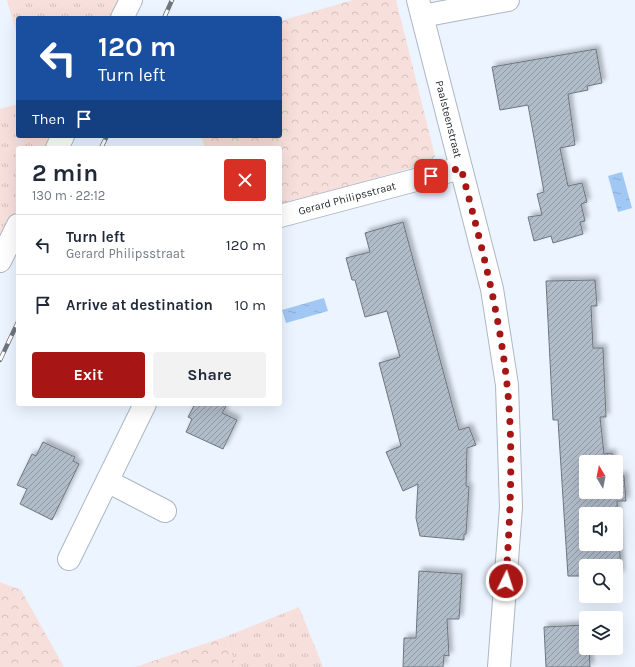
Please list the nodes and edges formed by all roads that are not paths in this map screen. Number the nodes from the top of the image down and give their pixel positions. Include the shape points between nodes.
1 (131, 0) edge
2 (508, 0) edge
3 (420, 8) edge
4 (123, 16) edge
5 (461, 168) junction
6 (282, 215) edge
7 (16, 229) edge
8 (0, 261) edge
9 (144, 406) edge
10 (107, 481) junction
11 (166, 510) dead end
12 (69, 559) dead end
13 (499, 667) edge

1 - 4 street
2 - 3 street
3 - 5 street, Paalsteenstraat
5 - 6 street, Gerard Philipsstraat
5 - 13 street, Paalsteenstraat via 492,289 507,385 511,507
7 - 8 street
9 - 10 street
10 - 11 street
10 - 12 street

